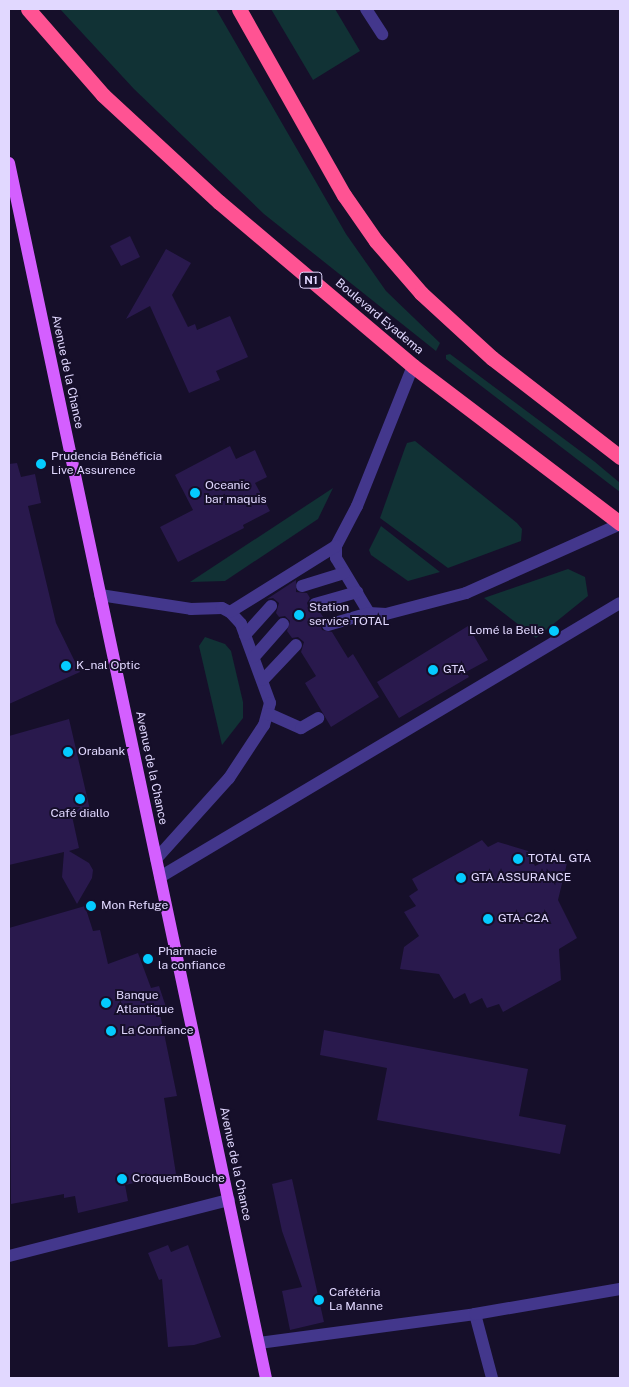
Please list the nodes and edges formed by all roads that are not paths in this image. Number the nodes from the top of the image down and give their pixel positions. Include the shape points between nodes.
1 (28, 9) edge
2 (239, 9) edge
3 (366, 9) edge
4 (382, 34) dead end
5 (9, 163) edge
6 (413, 366) junction
7 (620, 457) edge
8 (620, 523) edge
9 (336, 546) junction
10 (344, 573) junction
11 (302, 586) dead end
12 (357, 592) junction
13 (100, 595) junction
14 (620, 603) edge
15 (315, 604) dead end
16 (271, 606) dead end
17 (230, 612) junction
18 (369, 613) junction
19 (283, 624) dead end
20 (328, 625) dead end
21 (245, 635) junction
22 (296, 645) dead end
23 (254, 657) junction
24 (263, 680) junction
25 (269, 714) junction
26 (318, 718) dead end
27 (156, 859) junction
28 (160, 877) junction
29 (229, 1200) junction
30 (9, 1256) edge
31 (620, 1289) edge
32 (475, 1314) junction
33 (259, 1343) junction
34 (266, 1378) edge
35 (492, 1378) edge

1 - 6 highway, Boulevard Eyadema / N1 via 64,53 153,144
2 - 7 highway via 344,195 376,241 421,293 492,358
3 - 4 street
5 - 13 main road, Avenue de la Chance
6 - 8 highway, Boulevard Eyadema / N1
6 - 9 street via 357,506
8 - 18 street via 466,593 386,614
9 - 10 street via 336,558
9 - 17 street
10 - 11 street
10 - 12 street
12 - 15 street
12 - 18 street
13 - 17 street via 191,609 222,608
13 - 27 main road, Avenue de la Chance
14 - 28 street
16 - 21 street
17 - 21 street
18 - 20 street
19 - 23 street
21 - 23 street
22 - 24 street
23 - 24 street
24 - 25 street via 270,703
25 - 26 street via 301,728
25 - 27 street via 229,778
27 - 28 main road, Avenue de la Chance
28 - 29 main road, Avenue de la Chance
29 - 30 street
29 - 33 main road, Avenue de la Chance
31 - 32 street
32 - 33 street
32 - 35 street
33 - 34 main road, Avenue de la Chance

